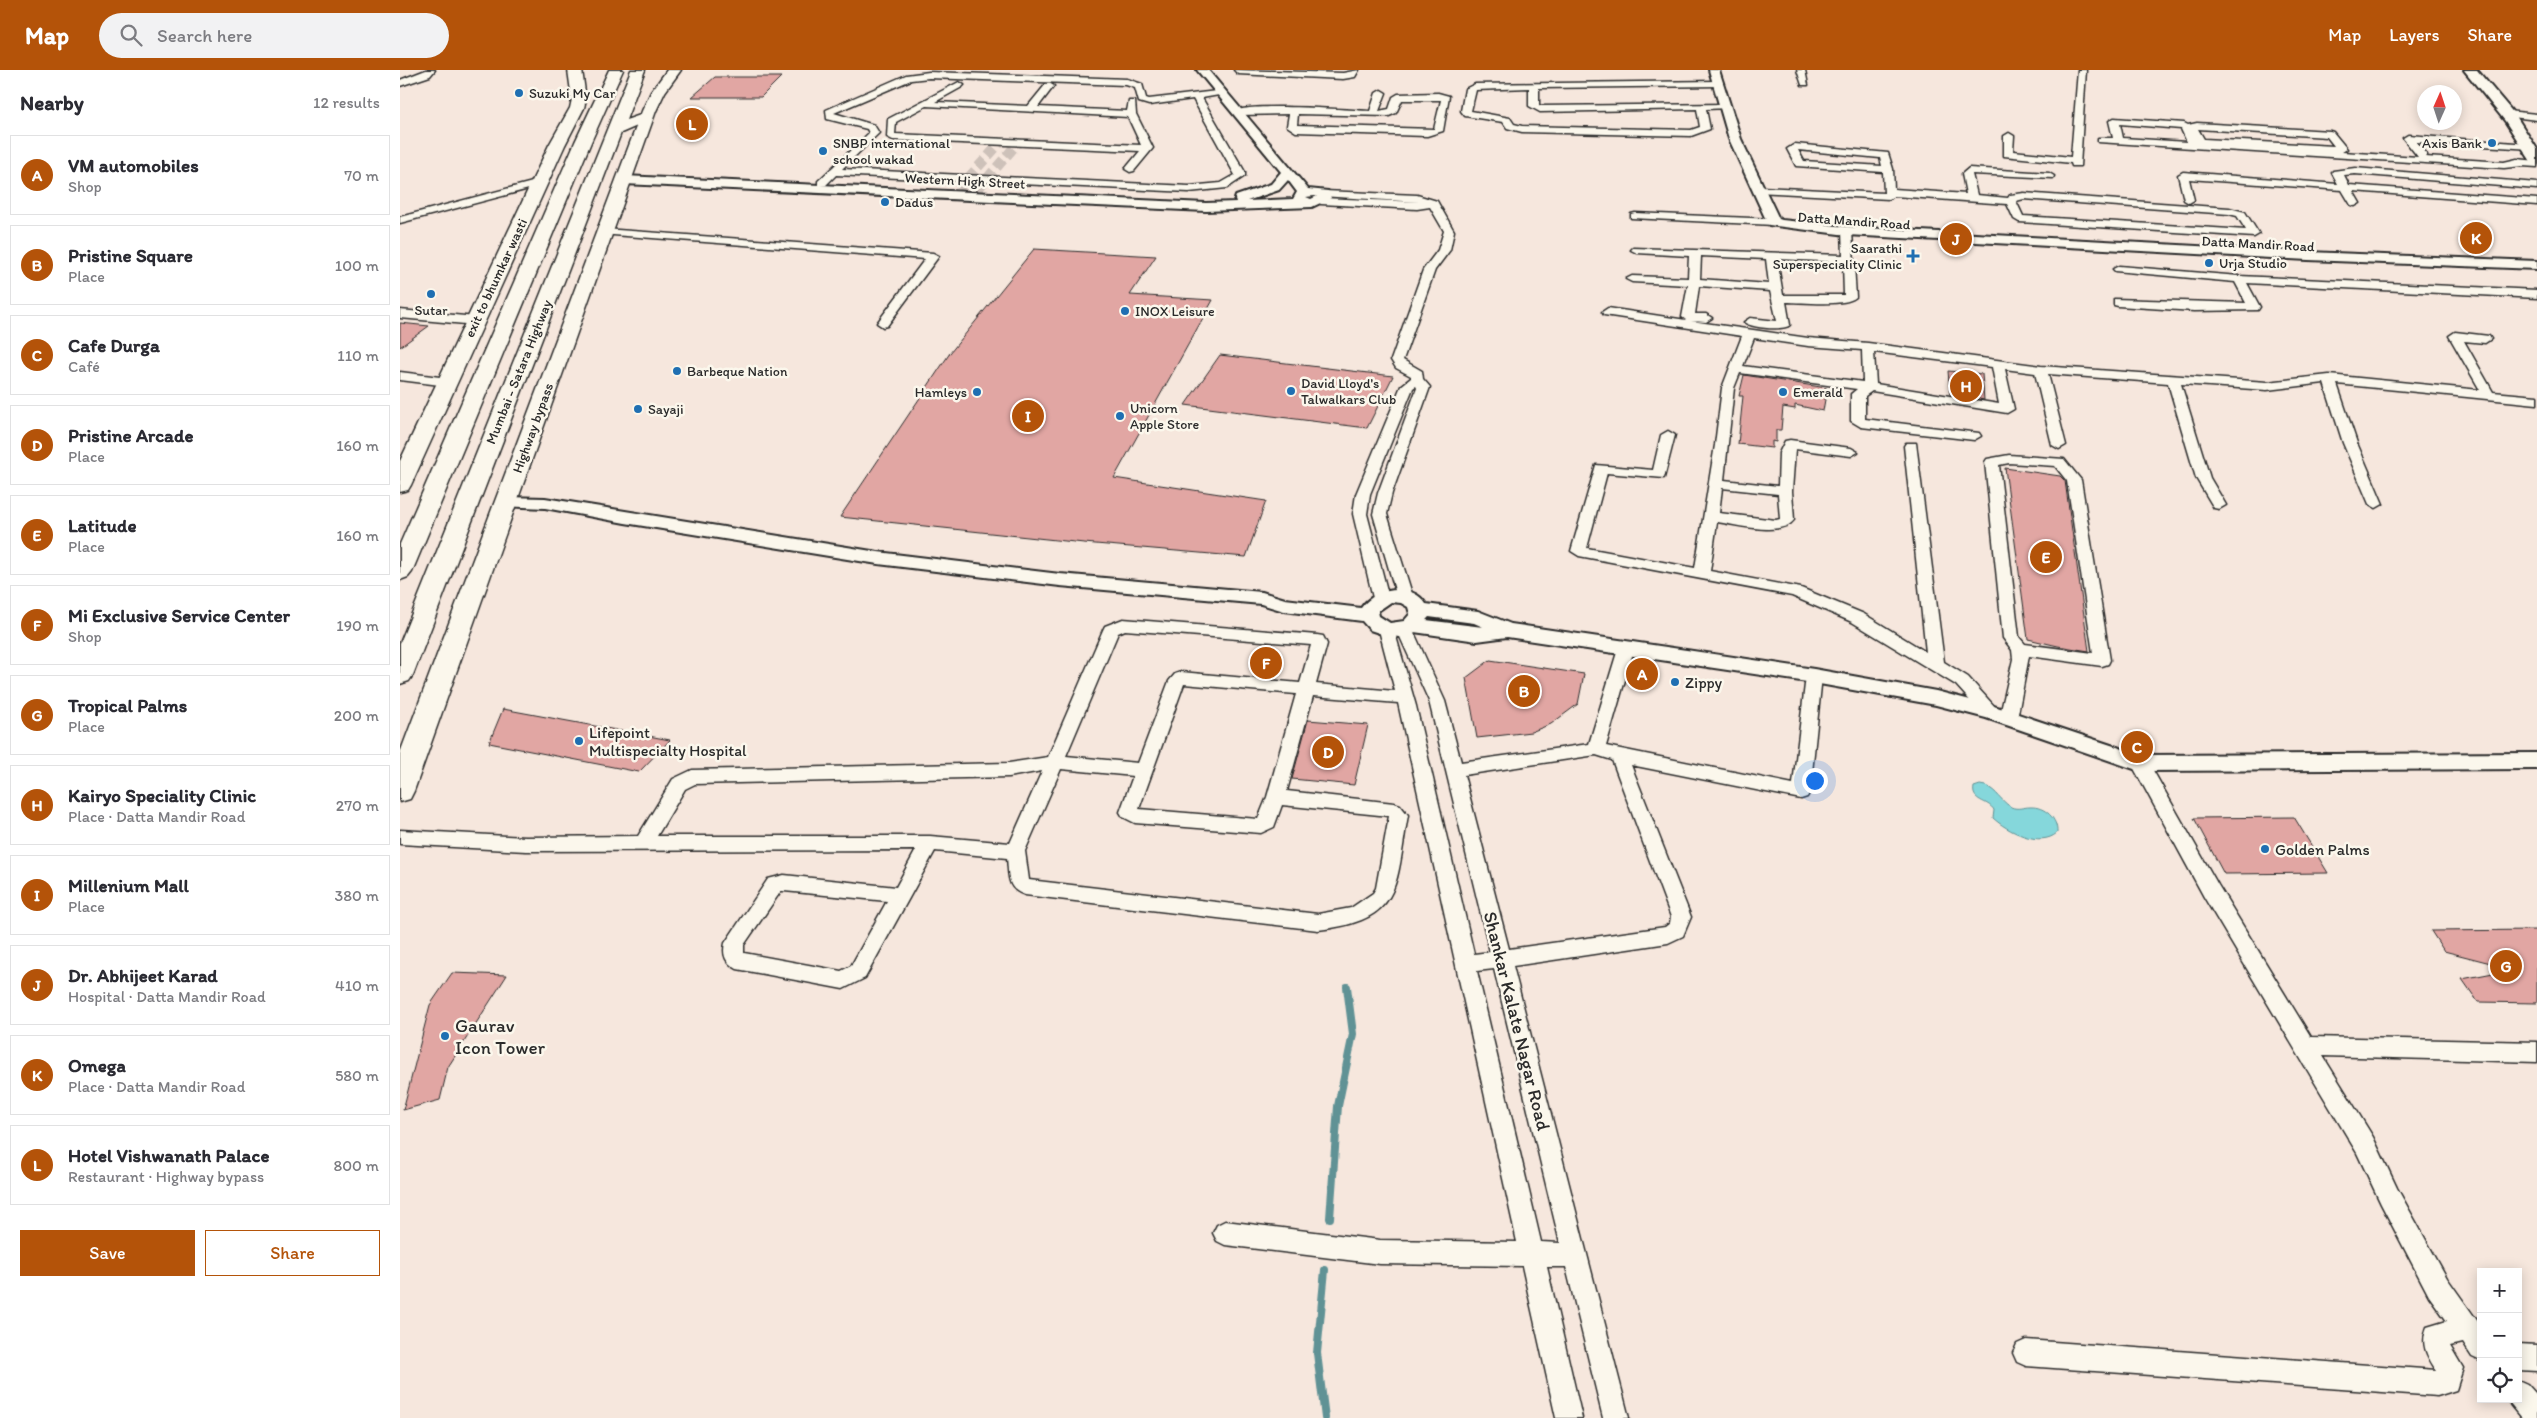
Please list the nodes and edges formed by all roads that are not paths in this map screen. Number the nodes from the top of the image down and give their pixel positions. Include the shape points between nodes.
1 (575, 70) edge
2 (616, 70) edge
3 (638, 70) edge
4 (674, 70) edge
5 (1202, 70) edge
6 (1354, 70) edge
7 (1801, 70) edge
8 (2082, 70) edge
9 (2470, 70) edge
10 (2484, 70) edge
11 (1238, 71) edge
12 (1278, 71) edge
13 (429, 72) edge
14 (1495, 76) dead end
15 (1716, 77) edge
16 (400, 83) edge
17 (1805, 83) dead end
18 (960, 85) dead end
19 (1534, 85) junction
20 (1049, 86) dead end
21 (400, 91) edge
22 (1222, 92) junction
23 (1381, 93) dead end
24 (1651, 95) junction
25 (1197, 96) junction
26 (1133, 97) dead end
27 (579, 99) junction
28 (1245, 99) dead end
29 (627, 100) junction
30 (926, 104) junction
31 (1701, 106) junction
32 (1726, 106) junction
33 (599, 107) junction
34 (1031, 109) junction
35 (649, 110) junction
36 (1256, 111) junction
37 (1294, 111) junction
38 (1239, 112) junction
39 (1374, 113) junction
40 (1131, 114) junction
41 (2506, 114) junction
42 (2521, 115) junction
43 (2537, 117) edge
44 (1265, 124) dead end
45 (589, 128) junction
46 (615, 130) junction
47 (2259, 130) junction
48 (2008, 136) dead end
49 (2101, 140) dead end
50 (2120, 142) junction
51 (2533, 142) edge
52 (557, 145) junction
53 (1266, 145) junction
54 (2268, 145) junction
55 (2194, 146) junction
56 (1148, 148) junction
57 (2344, 153) junction
58 (2422, 155) junction
59 (2517, 162) junction
60 (2537, 162) edge
61 (1800, 164) junction
62 (1888, 169) junction
63 (833, 172) junction
64 (1288, 172) junction
65 (625, 177) junction
66 (735, 182) junction
67 (540, 183) junction
68 (822, 183) junction
69 (1115, 185) junction
70 (2537, 186) edge
71 (2345, 187) junction
72 (1760, 190) junction
73 (1815, 192) junction
74 (1889, 192) junction
75 (963, 193) junction
76 (1108, 196) junction
77 (1312, 197) junction
78 (1081, 198) junction
79 (1972, 198) junction
80 (2058, 199) junction
81 (2189, 200) dead end
82 (1233, 201) junction
83 (2011, 201) junction
84 (2355, 202) dead end
85 (2537, 202) edge
86 (1635, 216) dead end
87 (1771, 216) junction
88 (400, 220) edge
89 (1847, 230) junction
90 (2024, 230) junction
91 (604, 232) junction
92 (1637, 250) dead end
93 (1695, 253) junction
94 (1771, 256) junction
95 (2537, 258) edge
96 (1849, 259) junction
97 (2537, 265) edge
98 (2119, 269) dead end
99 (1632, 279) dead end
100 (2239, 279) junction
101 (1694, 282) junction
102 (1777, 293) junction
103 (2537, 294) edge
104 (2118, 302) dead end
105 (1608, 312) dead end
106 (400, 314) edge
107 (476, 321) junction
108 (884, 323) dead end
109 (1750, 332) junction
110 (2485, 339) dead end
111 (1868, 347) junction
112 (1998, 365) junction
113 (1736, 369) junction
114 (2041, 370) junction
115 (400, 376) edge
116 (2329, 379) junction
117 (1417, 380) junction
118 (2174, 381) junction
119 (448, 382) junction
120 (1870, 388) junction
121 (2490, 397) junction
122 (2537, 400) edge
123 (1668, 435) dead end
124 (1974, 436) dead end
125 (2058, 445) dead end
126 (1911, 446) dead end
127 (1851, 452) dead end
128 (1717, 483) junction
129 (400, 485) edge
130 (1785, 491) junction
131 (506, 502) junction
132 (2376, 504) dead end
133 (2219, 505) dead end
134 (1711, 517) junction
135 (400, 572) edge
136 (1702, 574) junction
137 (1405, 597) junction
138 (1374, 605) junction
139 (1406, 623) junction
140 (1626, 648) junction
141 (2020, 649) junction
142 (1936, 665) junction
143 (400, 675) edge
144 (1814, 676) junction
145 (1308, 689) junction
146 (1404, 698) junction
147 (1999, 715) junction
148 (1596, 749) junction
149 (1619, 756) junction
150 (2537, 761) edge
151 (1055, 762) junction
152 (2140, 762) junction
153 (1144, 770) junction
154 (1454, 770) junction
155 (400, 791) edge
156 (1276, 796) junction
157 (400, 837) edge
158 (930, 843) junction
159 (643, 844) junction
160 (1016, 851) junction
161 (901, 895) junction
162 (1501, 959) junction
163 (1466, 964) junction
164 (2306, 1046) junction
165 (2537, 1052) edge
166 (1225, 1234) dead end
167 (1532, 1253) junction
168 (1575, 1254) junction
169 (2474, 1339) edge
170 (2026, 1353) dead end
171 (2522, 1357) edge
172 (2537, 1358) edge
173 (2522, 1398) edge
174 (2537, 1415) edge
175 (1569, 1418) edge
176 (1616, 1418) edge

1 - 27 main road
2 - 33 main road, Mumbai - Satara Highway
3 - 29 main road, Mumbai - Satara Highway
4 - 35 main road, Highway bypass
5 - 22 street
6 - 12 street via 1348,76
7 - 17 street
8 - 48 street via 2076,162 2008,154
9 - 41 main road
10 - 42 main road
11 - 12 street
13 - 16 street
13 - 21 street
14 - 15 street
15 - 24 street
15 - 32 street
18 - 30 street
19 - 24 street
19 - 24 street via 1534,106 1540,109 1644,108
19 - 31 street via 1475,87 1470,89 1466,111 1476,116 1507,120 1510,126 1522,129 1691,133 1705,130
20 - 34 street
22 - 25 street
22 - 38 street
23 - 39 street
24 - 31 street
25 - 63 street via 1145,102 1139,86 1127,82 909,77 829,112 830,117 874,130
25 - 69 street via 1240,176 1223,186 1200,188
26 - 40 street
27 - 33 main road
27 - 52 main road, exit to bhumkar wasti
28 - 36 street
29 - 35 main road
29 - 46 main road, Mumbai - Satara Highway
30 - 34 street
30 - 56 street via 891,121 890,135
31 - 32 street
32 - 72 street via 1735,138
33 - 45 main road, Mumbai - Satara Highway
34 - 40 street
35 - 46 main road
35 - 65 main road, Highway bypass
36 - 37 street
36 - 38 street
36 - 44 street
37 - 39 street
37 - 39 street via 1292,126 1296,129 1434,132 1439,129 1446,98 1398,97 1393,112
38 - 53 street
40 - 56 street
41 - 42 street
41 - 51 main road
42 - 43 street
42 - 51 main road
45 - 52 main road
45 - 135 main road, Mumbai - Satara Highway
46 - 143 main road, Mumbai - Satara Highway
47 - 54 street
47 - 54 street via 2192,127 2201,142
47 - 57 street via 2330,134
49 - 50 street
50 - 55 street
50 - 55 street via 2114,121 2184,126
51 - 58 street via 2408,138
51 - 60 main road
52 - 67 main road, exit to bhumkar wasti
53 - 64 street
53 - 77 street via 1283,146
54 - 57 street
55 - 57 street
56 - 69 street
57 - 58 street
57 - 59 street via 2504,165
58 - 59 street
59 - 60 street
61 - 62 street
61 - 62 street via 1793,148 1883,154
61 - 73 street
62 - 74 street
63 - 68 street
63 - 69 street
64 - 77 street
64 - 82 street via 1275,187
65 - 66 street, Western High Street
65 - 91 main road, Highway bypass
66 - 68 street, Western High Street
66 - 75 street, Western High Street
67 - 88 street
67 - 107 main road, exit to bhumkar wasti
68 - 75 street, Western High Street
69 - 76 street
70 - 71 street via 2337,173
71 - 81 street via 2187,175 2182,178
71 - 84 street
71 - 85 street
72 - 73 street
72 - 87 street
73 - 74 street via 1885,197
74 - 79 street
75 - 78 street, Western High Street
76 - 78 street, Western High Street
76 - 82 street, Western High Street
77 - 78 street, Western High Street via 1206,207
77 - 82 street, Western High Street
77 - 117 street via 1417,198 1433,203 1443,218 1449,231 1444,250 1429,270 1397,360 1417,374
79 - 80 street via 1969,171 2048,171
79 - 83 street
80 - 83 street via 2019,196
80 - 90 street via 2234,211 2241,214 2254,234
83 - 90 street
86 - 87 street
87 - 89 street, Datta Mandir Road
87 - 90 street, Datta Mandir Road
89 - 90 street, Datta Mandir Road
89 - 96 street
90 - 95 street, Datta Mandir Road
90 - 97 street, Datta Mandir Road via 2308,256
91 - 108 street via 933,256
91 - 131 main road, Highway bypass
92 - 93 street
93 - 94 street
93 - 101 street
94 - 96 street
94 - 102 street
96 - 102 street via 1850,297 1844,300
98 - 100 street
99 - 101 street
100 - 103 street
100 - 104 street via 2254,308
101 - 102 street
101 - 102 street via 1688,317 1784,325
105 - 109 street
106 - 107 street
107 - 119 main road, exit to bhumkar wasti
109 - 111 street via 1808,342
109 - 113 street
110 - 121 street via 2454,336
111 - 112 street
111 - 120 street
112 - 114 street
112 - 120 street via 2007,409
113 - 120 street
113 - 128 street via 1728,388
114 - 118 street
114 - 125 street
115 - 119 street
116 - 118 street via 2267,386
116 - 121 street
116 - 132 street via 2350,443
117 - 137 street via 1424,387 1384,492 1380,514
117 - 138 street via 1407,386 1363,494 1360,514
118 - 133 street via 2203,478
119 - 129 main road, exit to bhumkar wasti
120 - 124 street via 1858,394 1858,421
121 - 122 street
123 - 136 street via 1659,475 1601,468 1579,551
126 - 142 street
127 - 130 street via 1790,444 1786,453
128 - 130 street
128 - 134 street
130 - 134 street via 1787,520 1783,524
131 - 138 street via 545,503 878,558 1060,580 1262,598 1284,606
131 - 155 main road, Highway bypass
134 - 136 street
136 - 142 street via 1796,592 1858,618
137 - 138 street via 1397,596
137 - 139 street, Shankar Kalate Nagar Road via 1417,604
138 - 139 street, Shankar Kalate Nagar Road via 1372,624
139 - 140 street via 1477,634 1507,630
139 - 146 street, Shankar Kalate Nagar Road
139 - 154 street, Shankar Kalate Nagar Road via 1437,702
140 - 144 street
140 - 148 street
141 - 141 street via 2011,638 1992,462 2009,459 2059,462 2074,480 2102,660
141 - 147 street via 2021,659
142 - 147 street via 1962,681
144 - 147 street via 1936,698
144 - 149 street via 1801,792
145 - 146 street
145 - 151 street via 1319,644 1314,639 1118,625 1111,630
145 - 153 street via 1179,679
145 - 156 street
146 - 163 street, Shankar Kalate Nagar Road
147 - 152 street
148 - 149 street
148 - 154 street
149 - 162 street via 1681,924 1668,935
150 - 152 street
151 - 153 street
151 - 159 street via 1009,770 692,777 679,784
151 - 160 street
152 - 164 street via 2211,890
153 - 156 street via 1129,812 1135,816 1261,826 1267,822
154 - 162 street, Shankar Kalate Nagar Road
156 - 160 street via 1398,813 1385,890 1379,900 1355,915 1318,922 1025,887 1018,883
157 - 159 street via 526,844
158 - 159 street
158 - 160 street
158 - 161 street
161 - 161 street via 775,884 735,943 734,958 744,963 843,980 850,978 858,972
162 - 163 street
162 - 168 street, Shankar Kalate Nagar Road
163 - 167 street, Shankar Kalate Nagar Road
164 - 165 street
164 - 169 street via 2365,1145 2438,1287
166 - 167 street via 1380,1252
167 - 168 street
167 - 175 street, Shankar Kalate Nagar Road
168 - 176 street, Shankar Kalate Nagar Road
169 - 170 street via 2436,1336 2437,1348 2450,1368 2447,1381 2437,1383
171 - 172 street
173 - 174 street

